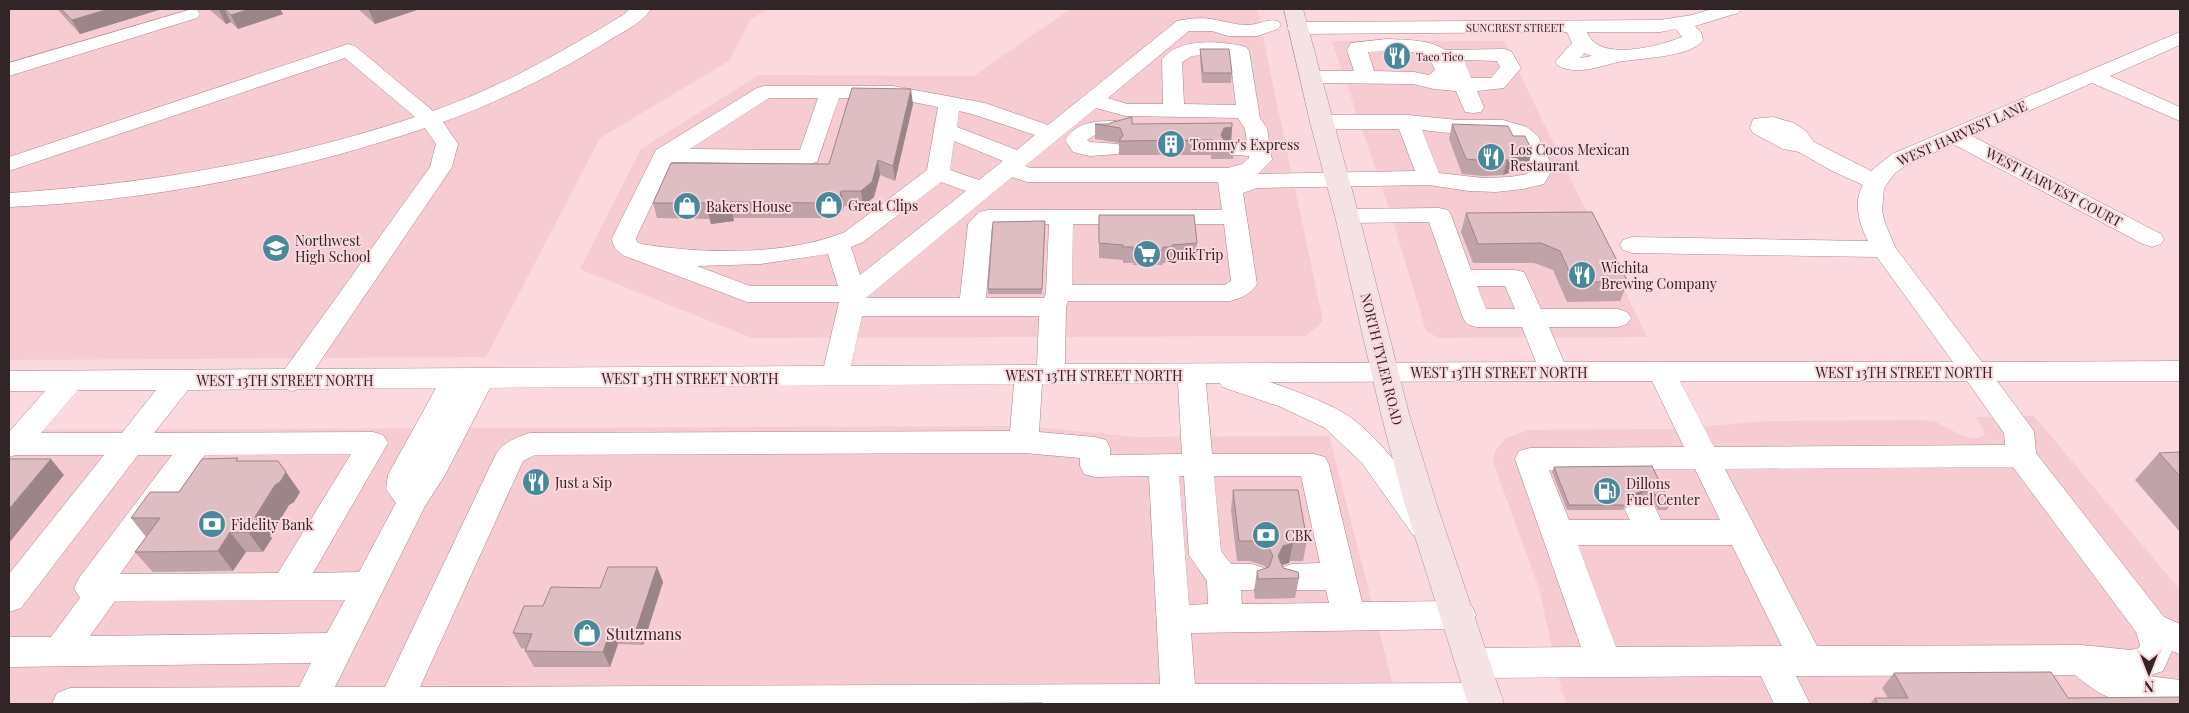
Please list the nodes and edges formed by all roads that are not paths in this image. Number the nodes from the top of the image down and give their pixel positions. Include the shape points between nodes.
1 (641, 9) edge
2 (1443, 9) edge
3 (1731, 9) edge
4 (190, 14) dead end
5 (1179, 17) edge
6 (1290, 22) edge
7 (1681, 23) junction
8 (1450, 27) junction
9 (1578, 35) junction
10 (2180, 38) edge
11 (1150, 53) junction
12 (1172, 60) junction
13 (9, 70) edge
14 (2093, 76) junction
15 (1310, 77) junction
16 (1366, 78) junction
17 (1414, 78) junction
18 (831, 92) junction
19 (1092, 100) junction
20 (950, 102) junction
21 (1473, 107) dead end
22 (1174, 111) junction
23 (2180, 115) edge
24 (431, 120) junction
25 (1320, 122) junction
26 (1408, 122) junction
27 (946, 130) junction
28 (1255, 130) junction
29 (1051, 133) junction
30 (1119, 135) edge
31 (1956, 136) junction
32 (1805, 146) dead end
33 (1232, 149) edge
34 (664, 155) junction
35 (1014, 163) junction
36 (9, 164) edge
37 (938, 173) junction
38 (1428, 178) junction
39 (1230, 182) junction
40 (1876, 182) junction
41 (982, 189) junction
42 (1341, 196) junction
43 (9, 200) edge
44 (1061, 217) junction
45 (1234, 217) junction
46 (2152, 239) dead end
47 (837, 244) junction
48 (1632, 245) dead end
49 (1884, 249) junction
50 (712, 269) junction
51 (1461, 278) junction
52 (1056, 300) junction
53 (853, 301) junction
54 (972, 307) junction
55 (1532, 318) junction
56 (1618, 318) dead end
57 (2180, 371) edge
58 (1384, 372) junction
59 (1554, 372) junction
60 (1661, 372) junction
61 (1976, 372) junction
62 (1203, 374) junction
63 (1040, 375) junction
64 (835, 377) junction
65 (468, 380) junction
66 (9, 381) edge
67 (70, 381) junction
68 (179, 381) junction
69 (292, 381) junction
70 (1024, 442) junction
71 (130, 444) junction
72 (197, 444) junction
73 (12, 445) edge
74 (2021, 456) junction
75 (1704, 458) junction
76 (1163, 466) junction
77 (1196, 466) junction
78 (1742, 532) junction
79 (1558, 533) junction
80 (1431, 535) junction
81 (1340, 576) junction
82 (1292, 577) edge
83 (288, 586) junction
84 (369, 586) junction
85 (106, 588) junction
86 (9, 598) edge
87 (1459, 615) junction
88 (1349, 617) junction
89 (1226, 618) junction
90 (1173, 619) junction
91 (2166, 633) edge
92 (337, 648) junction
93 (60, 651) junction
94 (9, 652) edge
95 (2082, 660) junction
96 (1771, 661) junction
97 (1807, 661) junction
98 (1604, 662) junction
99 (1474, 663) junction
100 (2180, 696) edge
101 (1179, 702) edge
102 (1262, 702) edge
103 (1344, 702) edge
104 (1486, 702) edge
105 (308, 703) edge
106 (395, 703) edge
107 (652, 703) edge
108 (70, 704) edge
109 (1792, 704) edge

1 - 24 street via 630,19 550,67
2 - 8 street
3 - 7 street, SUNCREST STREET
4 - 13 street
5 - 6 street, SUNCREST STREET via 1228,30 1257,30
5 - 11 street
6 - 8 street, SUNCREST STREET
6 - 15 main road, NORTH TYLER ROAD
7 - 9 street, SUNCREST STREET
7 - 9 street via 1693,40 1595,62 1565,62
8 - 9 street, SUNCREST STREET
10 - 14 street, WEST HARVEST LANE
11 - 12 street
11 - 19 street
12 - 22 street
12 - 28 street via 1189,50 1239,51
14 - 23 street
14 - 31 street, WEST HARVEST LANE
15 - 16 street
15 - 25 main road, NORTH TYLER ROAD
16 - 17 street
16 - 17 street via 1358,47 1420,46 1436,51 1446,73 1438,77
17 - 21 street via 1431,84 1463,84
18 - 20 street via 893,92
18 - 34 street via 764,92
18 - 34 street via 809,157
19 - 22 street via 1126,110
19 - 29 street
20 - 27 street
20 - 29 street
22 - 28 street
24 - 36 street via 348,50
24 - 43 street via 256,169 126,190
24 - 69 street via 447,144 441,167
25 - 26 street
25 - 42 main road, NORTH TYLER ROAD
26 - 38 street
26 - 38 street via 1503,128 1519,132 1530,141 1542,168 1536,179 1518,185 1468,185
27 - 35 street
27 - 37 street
28 - 30 street
28 - 33 street
28 - 39 street via 1261,160
29 - 35 street
31 - 40 street, WEST HARVEST LANE via 1900,158 1887,167
31 - 46 street, WEST HARVEST COURT
32 - 40 street
34 - 50 street via 624,238 625,245 634,251 687,258
35 - 39 street via 1027,175
35 - 41 street
37 - 41 street
37 - 47 street via 854,237
38 - 42 street
39 - 42 street via 1256,195
39 - 45 street
40 - 49 street, WEST HARVEST LANE via 1869,196 1870,217
41 - 53 street
42 - 51 street via 1439,215
42 - 58 main road, NORTH TYLER ROAD
44 - 45 street
44 - 52 street
44 - 54 street via 988,217 980,224
45 - 52 street via 1244,284 1230,293
47 - 50 street
47 - 53 street
48 - 49 street
49 - 61 street, WEST HARVEST LANE
50 - 53 street via 747,294
51 - 55 street via 1515,278
51 - 55 street via 1476,318
52 - 54 street
52 - 63 street
53 - 54 street
53 - 64 street
55 - 56 street
55 - 59 street
57 - 61 street, WEST 13TH STREET NORTH
58 - 59 street, WEST 13TH STREET NORTH
58 - 62 street, WEST 13TH STREET NORTH
58 - 80 main road, NORTH TYLER ROAD
59 - 60 street, WEST 13TH STREET NORTH
60 - 61 street, WEST 13TH STREET NORTH
60 - 75 street
61 - 74 street, WEST HARVEST LANE via 2019,431
62 - 63 street, WEST 13TH STREET NORTH
62 - 77 street
62 - 80 street via 1290,400 1335,421 1373,455
63 - 64 street, WEST 13TH STREET NORTH
63 - 70 street
64 - 65 street, WEST 13TH STREET NORTH
65 - 69 street, WEST 13TH STREET NORTH
65 - 84 street via 403,475 401,489 413,500
66 - 67 street, WEST 13TH STREET NORTH
67 - 68 street, WEST 13TH STREET NORTH
67 - 73 street
68 - 69 street, WEST 13TH STREET NORTH
68 - 71 street
70 - 76 street via 1095,448 1095,466
70 - 106 street via 530,444 511,454
71 - 72 street
71 - 73 street
71 - 86 street
72 - 83 street via 373,443
72 - 85 street via 92,588
74 - 75 street
74 - 91 street
75 - 78 street
75 - 79 street via 1621,465 1568,465 1530,459
76 - 77 street
76 - 90 street
77 - 81 street via 1314,466
77 - 89 street via 1204,555 1238,577
78 - 79 street via 1646,521 1590,522
78 - 97 street
79 - 98 street
80 - 87 main road, NORTH TYLER ROAD
81 - 82 street
81 - 88 street
83 - 84 street
83 - 85 street
84 - 92 street
85 - 93 street
87 - 88 street
87 - 99 main road, NORTH TYLER ROAD
88 - 89 street
89 - 90 street
90 - 101 street
91 - 95 street via 2151,660 2131,664
92 - 93 street
92 - 105 street
93 - 94 street
95 - 97 street
95 - 100 street via 2108,681 2124,688
96 - 97 street
96 - 98 street
96 - 109 street
98 - 99 street
99 - 104 main road, NORTH TYLER ROAD
101 - 102 street
101 - 107 street
102 - 103 street
103 - 104 street
105 - 106 street
105 - 108 street
106 - 107 street

